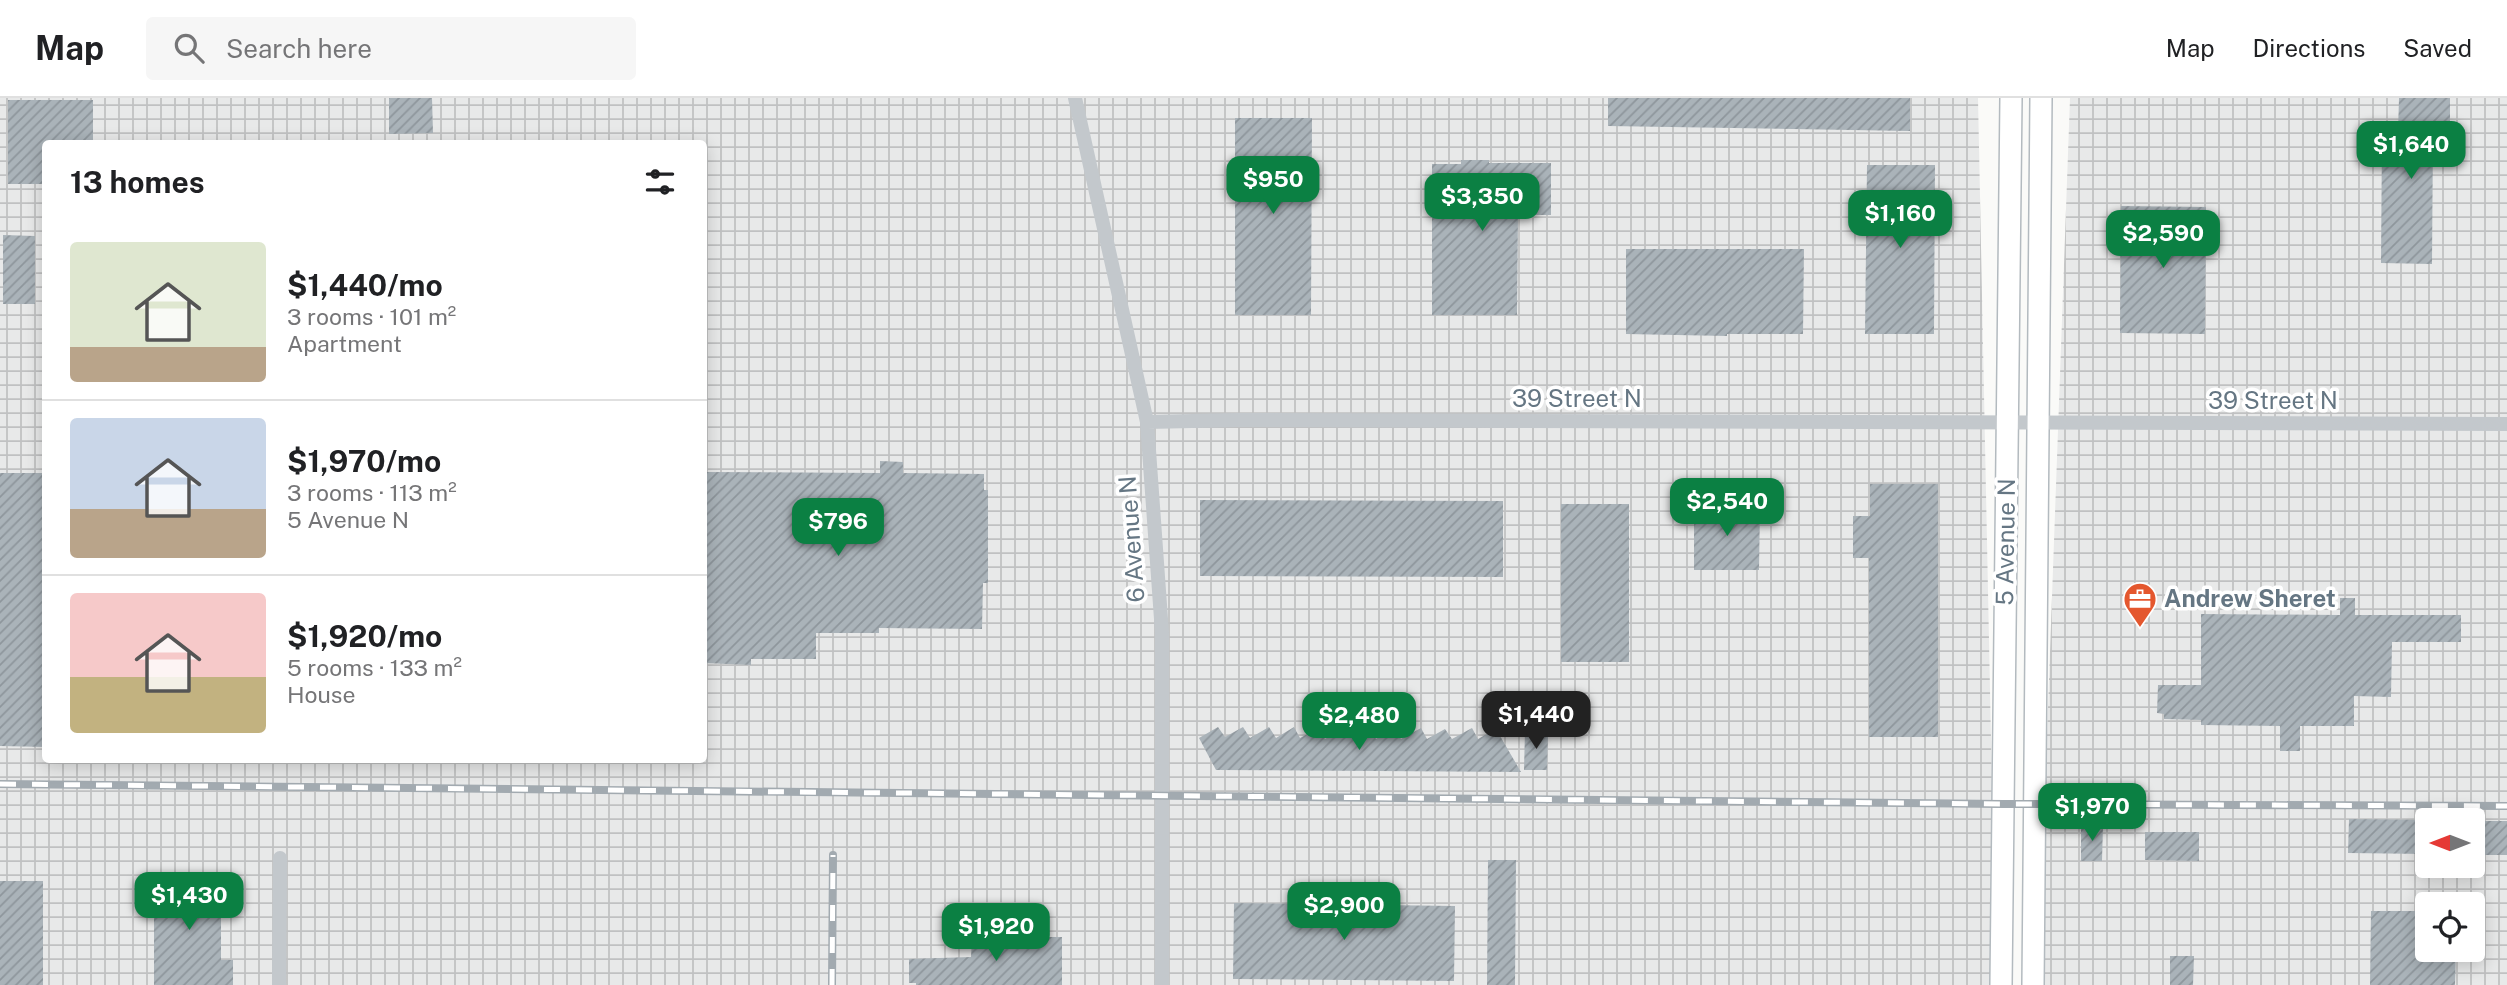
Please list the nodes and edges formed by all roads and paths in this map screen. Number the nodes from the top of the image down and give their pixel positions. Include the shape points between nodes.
1 (1075, 98) edge
2 (2011, 98) edge
3 (2041, 98) edge
4 (1147, 422) junction
5 (2039, 423) junction
6 (2007, 424) junction
7 (2507, 424) edge
8 (280, 858) dead end
9 (279, 985) edge
10 (1162, 985) edge
11 (2001, 985) edge
12 (2033, 985) edge

1 - 4 street, 6 Avenue N
2 - 6 main road, 5 Avenue N
3 - 5 main road, 5 Avenue N
4 - 6 street, 39 Street N
4 - 10 street, 6 Avenue N via 1162,633
5 - 6 street, 39 Street N
5 - 7 street, 39 Street N
5 - 12 main road, 5 Avenue N
6 - 11 main road, 5 Avenue N
8 - 9 street

